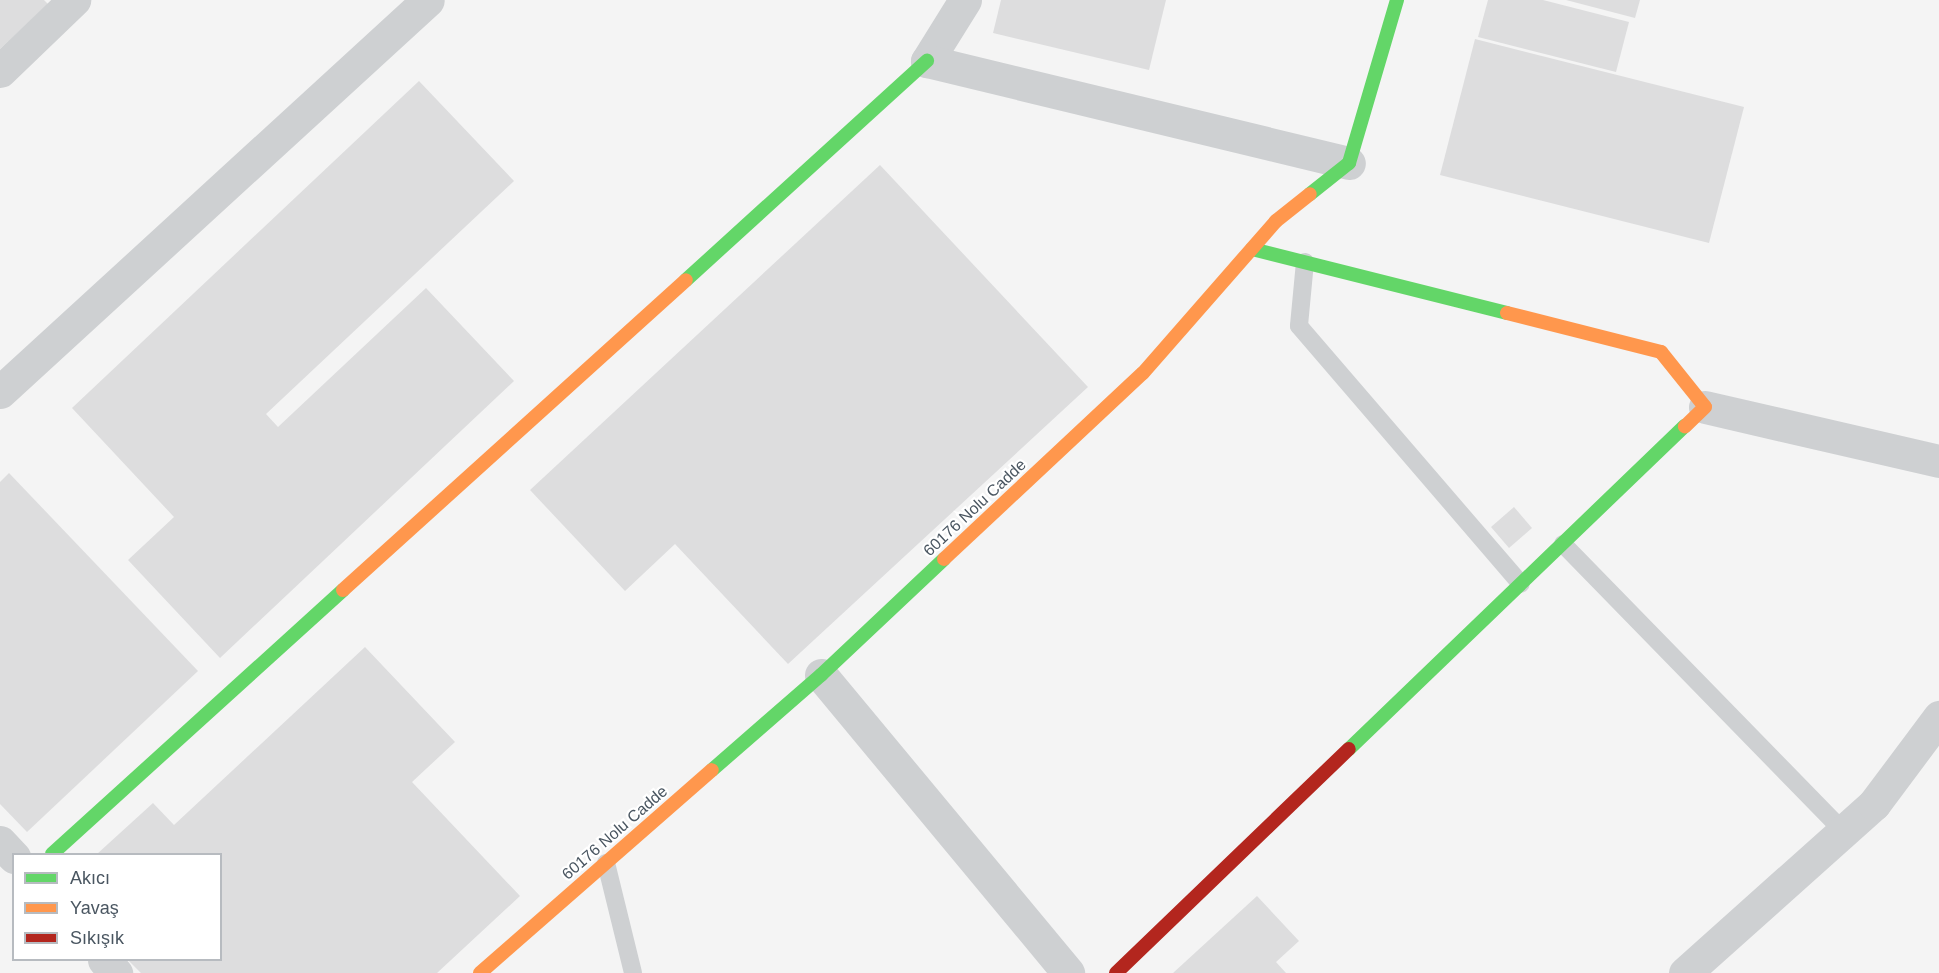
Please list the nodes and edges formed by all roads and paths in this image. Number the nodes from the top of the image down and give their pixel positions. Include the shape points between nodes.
1 (74, 0) edge
2 (428, 0) edge
3 (965, 0) edge
4 (1397, 0) edge
5 (927, 61) junction
6 (0, 71) edge
7 (1349, 163) junction
8 (1252, 249) junction
9 (1305, 262) junction
10 (0, 392) edge
11 (1705, 407) junction
12 (1939, 460) edge
13 (1563, 544) junction
14 (1521, 584) junction
15 (821, 675) junction
16 (1939, 717) edge
17 (1843, 831) junction
18 (0, 842) edge
19 (54, 853) edge
20 (12, 855) edge
21 (606, 863) junction
22 (105, 961) edge
23 (116, 973) edge
24 (480, 973) edge
25 (633, 973) edge
26 (1068, 973) edge
27 (1116, 973) edge
28 (1685, 973) edge

1 - 6 street
2 - 10 street
3 - 5 street
4 - 7 street
5 - 7 street
5 - 19 street
7 - 8 street, 60176 Nolu Cadde via 1276,221
8 - 9 street
8 - 15 street, 60176 Nolu Cadde via 1143,373
9 - 11 street via 1662,352
9 - 14 lane via 1299,326
11 - 12 street
11 - 13 street
13 - 14 street
13 - 17 lane
14 - 27 street
15 - 21 street, 60176 Nolu Cadde
15 - 26 street
16 - 17 street via 1874,804
17 - 28 street
18 - 20 street
21 - 24 street, 60176 Nolu Cadde
21 - 25 lane
22 - 23 street

